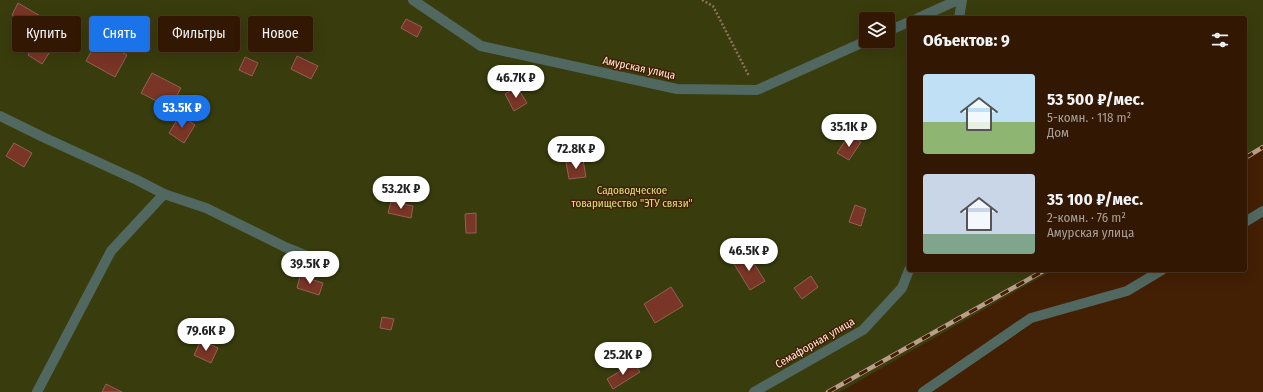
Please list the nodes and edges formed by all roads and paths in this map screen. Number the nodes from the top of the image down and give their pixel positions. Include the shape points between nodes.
1 (413, 0) edge
2 (702, 0) edge
3 (958, 0) edge
4 (962, 0) edge
5 (922, 16) edge
6 (959, 16) edge
7 (907, 23) edge
8 (895, 28) edge
9 (859, 44) edge
10 (756, 90) junction
11 (0, 116) edge
12 (164, 194) junction
13 (1263, 211) edge
14 (1247, 221) edge
15 (322, 262) dead end
16 (908, 272) edge
17 (1159, 272) edge
18 (758, 391) edge
19 (37, 392) edge
20 (923, 392) edge

1 - 10 street, Амурская улица via 481,46 677,89
2 - 10 path via 713,6
3 - 5 street
4 - 6 street
7 - 8 street
9 - 10 street, Амурская улица
11 - 12 street
12 - 15 street via 206,208 285,247
12 - 19 street via 111,251
13 - 14 street
16 - 18 street, Семафорная улица via 902,288 863,330
17 - 20 street via 1127,291 1031,318

